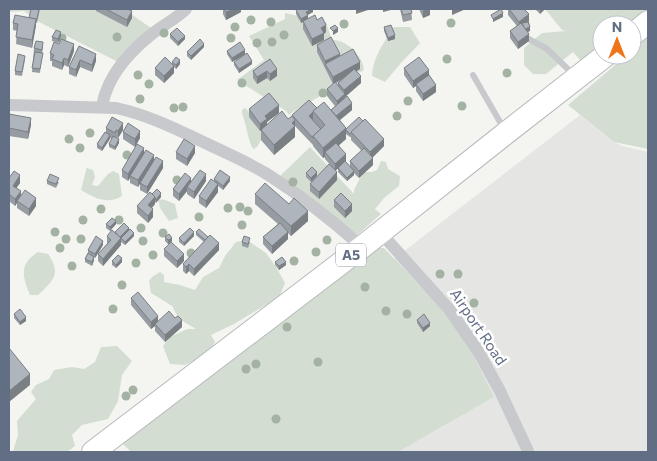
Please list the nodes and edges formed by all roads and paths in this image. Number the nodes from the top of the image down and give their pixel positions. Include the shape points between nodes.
1 (186, 9) edge
2 (527, 38) edge
3 (593, 65) edge
4 (473, 75) dead end
5 (577, 78) junction
6 (9, 105) edge
7 (102, 107) junction
8 (506, 132) junction
9 (380, 232) junction
10 (362, 246) junction
11 (93, 452) edge
12 (528, 452) edge

1 - 7 street via 152,34 123,62 105,92
2 - 5 lane via 547,48
3 - 5 highway, A5 / A5
4 - 8 lane
5 - 8 highway, A5 / A5
6 - 7 street
7 - 10 street via 160,122 237,157 276,180
8 - 9 highway, A5 / A5
9 - 10 highway, A5 / A5
9 - 12 street, Airport Road via 449,309 478,351
10 - 11 highway, A5 / A5

